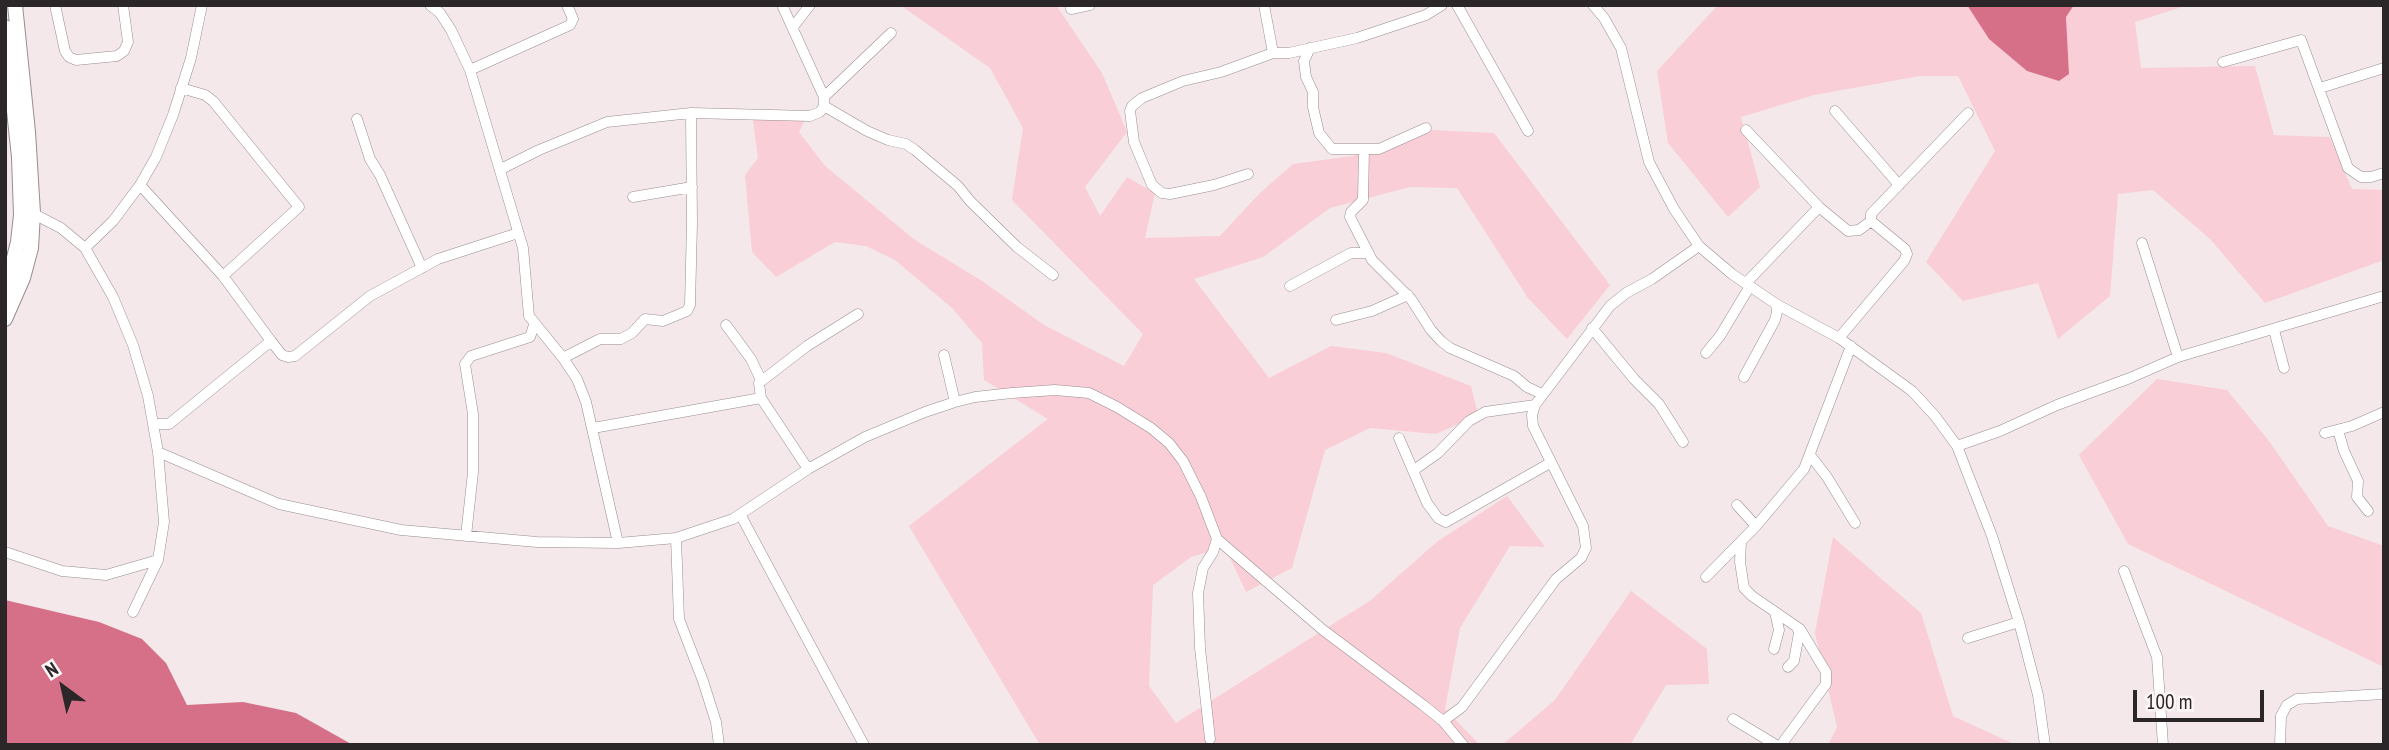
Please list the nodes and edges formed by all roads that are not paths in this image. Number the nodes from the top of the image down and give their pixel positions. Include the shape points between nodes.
1 (15, 5) edge
2 (55, 5) edge
3 (123, 5) edge
4 (202, 5) edge
5 (430, 5) edge
6 (567, 5) edge
7 (782, 5) edge
8 (810, 5) edge
9 (1090, 5) edge
10 (1264, 5) edge
11 (1442, 5) edge
12 (1457, 5) edge
13 (1593, 5) edge
14 (1070, 9) dead end
15 (5, 27) edge
16 (793, 27) junction
17 (891, 33) dead end
18 (1310, 48) junction
19 (1273, 53) junction
20 (2223, 62) dead end
21 (2384, 68) edge
22 (470, 70) junction
23 (181, 88) junction
24 (2320, 88) junction
25 (824, 101) junction
26 (1835, 111) dead end
27 (691, 113) junction
28 (1968, 113) dead end
29 (357, 119) dead end
30 (1426, 128) dead end
31 (1746, 130) dead end
32 (1528, 131) dead end
33 (1364, 150) junction
34 (12, 158) edge
35 (500, 169) junction
36 (2384, 173) edge
37 (1248, 174) dead end
38 (140, 185) junction
39 (1899, 185) junction
40 (692, 187) junction
41 (633, 197) dead end
42 (1819, 207) junction
43 (27, 210) junction
44 (1871, 221) junction
45 (518, 233) junction
46 (2142, 243) dead end
47 (1699, 246) junction
48 (85, 248) junction
49 (1368, 254) junction
50 (422, 268) junction
51 (1054, 275) dead end
52 (223, 276) junction
53 (1748, 285) junction
54 (1290, 286) dead end
55 (5, 293) edge
56 (1408, 295) junction
57 (2384, 296) edge
58 (1776, 304) junction
59 (858, 314) dead end
60 (5, 319) edge
61 (1336, 320) dead end
62 (534, 325) junction
63 (726, 325) dead end
64 (1592, 328) junction
65 (2274, 330) junction
66 (1839, 338) junction
67 (271, 341) junction
68 (1851, 346) junction
69 (1706, 353) dead end
70 (944, 355) dead end
71 (563, 358) junction
72 (2178, 358) junction
73 (2284, 368) dead end
74 (1744, 377) dead end
75 (761, 380) junction
76 (1542, 394) junction
77 (761, 398) junction
78 (955, 402) junction
79 (1535, 405) junction
80 (2384, 412) edge
81 (153, 424) junction
82 (593, 428) junction
83 (2338, 430) junction
84 (2325, 433) dead end
85 (1399, 438) dead end
86 (1683, 442) dead end
87 (1957, 446) junction
88 (158, 452) junction
89 (1810, 455) junction
90 (1550, 463) junction
91 (808, 469) junction
92 (1414, 470) junction
93 (1737, 505) dead end
94 (2368, 511) dead end
95 (740, 514) junction
96 (1855, 523) dead end
97 (1756, 526) junction
98 (467, 536) junction
99 (676, 538) junction
100 (1217, 539) junction
101 (618, 542) junction
102 (1741, 542) junction
103 (5, 552) edge
104 (158, 561) junction
105 (2124, 570) dead end
106 (1706, 577) dead end
107 (133, 612) dead end
108 (1774, 612) junction
109 (2019, 622) junction
110 (1797, 627) junction
111 (1968, 638) dead end
112 (1774, 649) dead end
113 (1788, 667) dead end
114 (2384, 694) edge
115 (1733, 719) dead end
116 (1443, 721) junction
117 (1210, 739) dead end
118 (719, 745) edge
119 (864, 745) edge
120 (1463, 745) edge
121 (1779, 745) edge
122 (2045, 745) edge
123 (2163, 745) edge
124 (2280, 745) edge

1 - 43 main road via 28,132
2 - 3 street via 65,51 75,60 117,56 124,51 128,42
4 - 23 street
5 - 22 street via 452,30
6 - 22 street via 573,19 570,25
7 - 16 street
8 - 16 street
9 - 14 street
10 - 19 street
11 - 18 street via 1373,33
12 - 32 street
13 - 47 street via 1621,48 1648,162
15 - 34 main road
16 - 25 street
17 - 25 street
18 - 19 street
18 - 33 street via 1304,61 1319,133 1332,149
19 - 37 street via 1161,89 1137,101 1130,111 1134,142 1152,185 1162,193
20 - 24 street via 2301,40
21 - 24 street
22 - 35 street
23 - 38 street via 156,157
23 - 52 street via 213,101 299,207
24 - 36 street via 2348,168 2361,177
25 - 27 street via 820,112 810,116
25 - 51 street via 867,131 915,150 958,186 1017,247
26 - 39 street
27 - 35 street via 607,122
27 - 40 street
28 - 39 street
29 - 50 street via 370,159
30 - 33 street via 1385,148
31 - 42 street
33 - 49 street via 1363,200 1350,217
34 - 43 main road
35 - 45 street
38 - 48 street
38 - 52 street
39 - 44 street via 1871,214
40 - 41 street
40 - 71 street via 687,311 663,321 645,319 621,339 600,339
42 - 44 street via 1848,231
42 - 53 street
43 - 48 street via 61,228
43 - 55 main road
43 - 60 main road via 31,248
44 - 66 street via 1907,254
45 - 50 street
45 - 62 street
46 - 72 street
47 - 53 street
47 - 64 street via 1626,293
48 - 81 street via 133,345
49 - 54 street via 1351,253
49 - 56 street
50 - 67 street via 370,296 295,356 285,356
52 - 67 street
53 - 58 street
53 - 69 street
56 - 61 street
56 - 76 street via 1431,330 1450,348 1514,376
57 - 65 street
58 - 66 street
58 - 74 street via 1775,320
59 - 75 street
62 - 71 street
62 - 98 street via 530,337 466,359 473,472
63 - 75 street
64 - 76 street
64 - 86 street via 1659,404
65 - 72 street
65 - 73 street
66 - 68 street
67 - 81 street via 169,424
68 - 87 street via 1913,391
68 - 89 street
70 - 78 street
71 - 82 street via 577,379
72 - 87 street
75 - 77 street
76 - 79 street
77 - 82 street
77 - 91 street
78 - 91 street via 865,438
78 - 100 street via 1055,390 1103,398 1169,443 1183,461
79 - 90 street via 1533,426
79 - 92 street via 1477,416
80 - 83 street
81 - 88 street
82 - 101 street
83 - 84 street
83 - 94 street via 2358,481 2357,497
85 - 92 street
87 - 109 street
88 - 98 street via 279,504 401,530
88 - 104 street via 164,522
89 - 96 street
89 - 97 street via 1804,469
90 - 92 street via 1446,522 1431,512
90 - 116 street via 1583,526 1586,548 1556,579 1462,707
91 - 95 street
93 - 97 street
95 - 99 street
95 - 119 street
97 - 102 street
98 - 101 street
99 - 101 street
99 - 118 street via 679,619 703,681
100 - 116 street via 1323,630
100 - 117 street via 1203,568 1198,593
102 - 106 street
102 - 108 street via 1744,588
103 - 104 street via 62,571 106,575
104 - 107 street
105 - 123 street via 2157,657
108 - 110 street
108 - 112 street via 1779,630
109 - 111 street
109 - 122 street
110 - 113 street via 1800,633 1794,661
110 - 121 street via 1824,669 1826,684
114 - 124 street via 2297,699 2281,716
115 - 121 street
116 - 120 street

